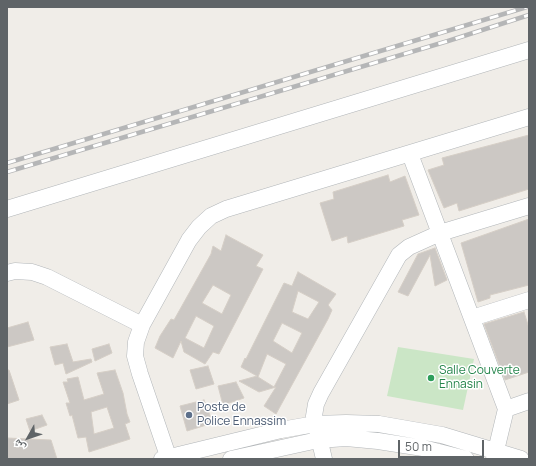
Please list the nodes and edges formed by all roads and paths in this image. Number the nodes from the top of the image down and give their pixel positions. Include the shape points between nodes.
1 (529, 50) edge
2 (529, 117) edge
3 (410, 154) junction
4 (529, 206) edge
5 (7, 209) edge
6 (440, 233) junction
7 (7, 273) edge
8 (529, 300) edge
9 (472, 318) junction
10 (142, 325) junction
11 (529, 401) edge
12 (506, 409) junction
13 (317, 432) junction
14 (496, 455) edge
15 (166, 458) edge
16 (231, 459) edge
17 (324, 459) edge
18 (466, 459) edge
19 (521, 459) edge

1 - 5 street
2 - 3 street
3 - 6 street
3 - 10 street via 226,209 211,216 189,240
4 - 6 street
6 - 9 street
6 - 13 street via 409,247 399,255 321,393 314,416
7 - 10 street via 32,272 47,277
8 - 9 street
9 - 12 street
10 - 15 street via 136,342 135,356
11 - 12 street
12 - 14 street
13 - 14 street via 379,424 442,435
13 - 15 street via 282,430
13 - 16 street
13 - 17 street
13 - 18 street via 423,448
14 - 19 street

